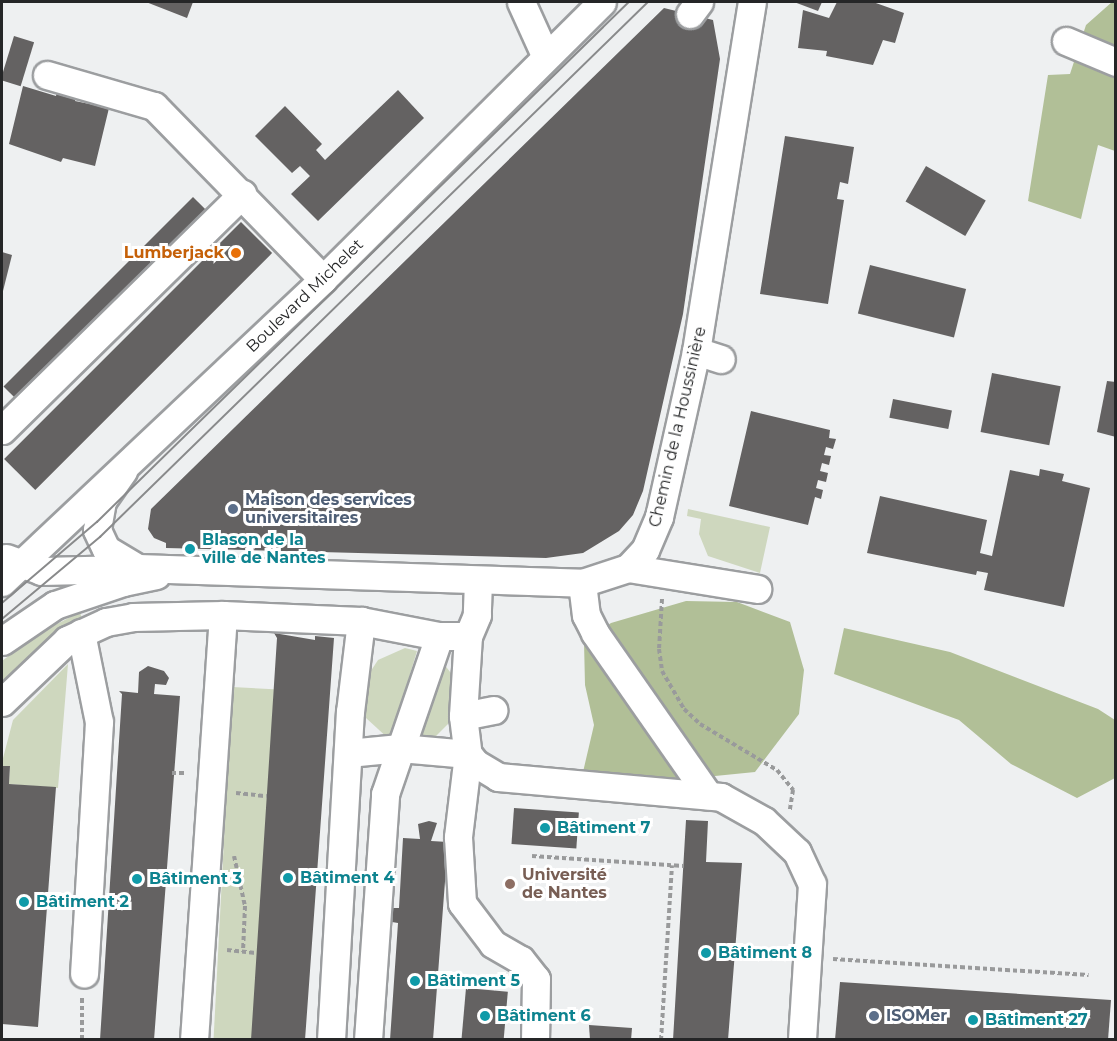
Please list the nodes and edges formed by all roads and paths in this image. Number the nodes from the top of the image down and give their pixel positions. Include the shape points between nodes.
1 (521, 2) edge
2 (602, 2) edge
3 (752, 2) edge
4 (1066, 41) dead end
5 (546, 57) junction
6 (1116, 62) edge
7 (47, 75) dead end
8 (242, 195) junction
9 (323, 279) junction
10 (2, 430) edge
11 (123, 471) junction
12 (11, 560) edge
13 (138, 568) junction
14 (628, 568) junction
15 (170, 572) junction
16 (667, 575) junction
17 (478, 580) junction
18 (2, 582) edge
19 (582, 583) junction
20 (757, 589) dead end
21 (223, 615) junction
22 (361, 621) junction
23 (81, 633) junction
24 (439, 636) junction
25 (468, 636) junction
26 (2, 641) edge
27 (2, 702) edge
28 (493, 710) dead end
29 (463, 716) junction
30 (400, 748) junction
31 (348, 753) junction
32 (468, 753) junction
33 (241, 793) dead end
34 (708, 795) junction
35 (267, 796) dead end
36 (780, 835) junction
37 (532, 856) dead end
38 (672, 865) junction
39 (684, 866) dead end
40 (809, 958) junction
41 (84, 974) joint
42 (1088, 975) dead end
43 (82, 1040) edge
44 (194, 1040) edge
45 (331, 1040) edge
46 (368, 1040) edge
47 (535, 1040) edge
48 (662, 1040) edge
49 (802, 1040) edge

1 - 5 street
2 - 5 street, Boulevard Michelet
3 - 14 street, Chemin de la Houssinière via 709,355 658,472 654,532
4 - 6 street
5 - 9 street, Boulevard Michelet
7 - 8 street via 154,105
8 - 9 street
8 - 10 street
9 - 11 street, Boulevard Michelet
11 - 12 street, Boulevard Michelet
11 - 13 street via 102,501 97,530 114,557
12 - 13 street via 41,571
12 - 18 street, Boulevard Michelet
13 - 15 street
14 - 16 street
14 - 19 street
15 - 17 street
15 - 26 street via 76,596 38,615
16 - 20 street
16 - 36 path via 659,623 662,671 684,709 700,724 769,762 787,779 793,802
17 - 19 street
17 - 25 street via 477,615
19 - 34 street via 583,603 595,633
21 - 22 street
21 - 23 street via 133,617
21 - 44 street
22 - 24 street
22 - 31 street
23 - 27 street via 50,654
23 - 41 street via 99,722
24 - 25 street
24 - 30 street
25 - 29 street
28 - 29 street
29 - 32 street
30 - 31 street
30 - 32 street
30 - 46 street via 385,794
31 - 45 street
32 - 34 street via 484,771 498,777
32 - 47 street via 458,837 462,903 492,944 521,960 536,979
33 - 35 path
34 - 36 street via 732,800
36 - 40 street via 805,863 812,884
37 - 38 path
38 - 39 path
38 - 48 path
40 - 42 path
40 - 49 street
41 - 43 path

